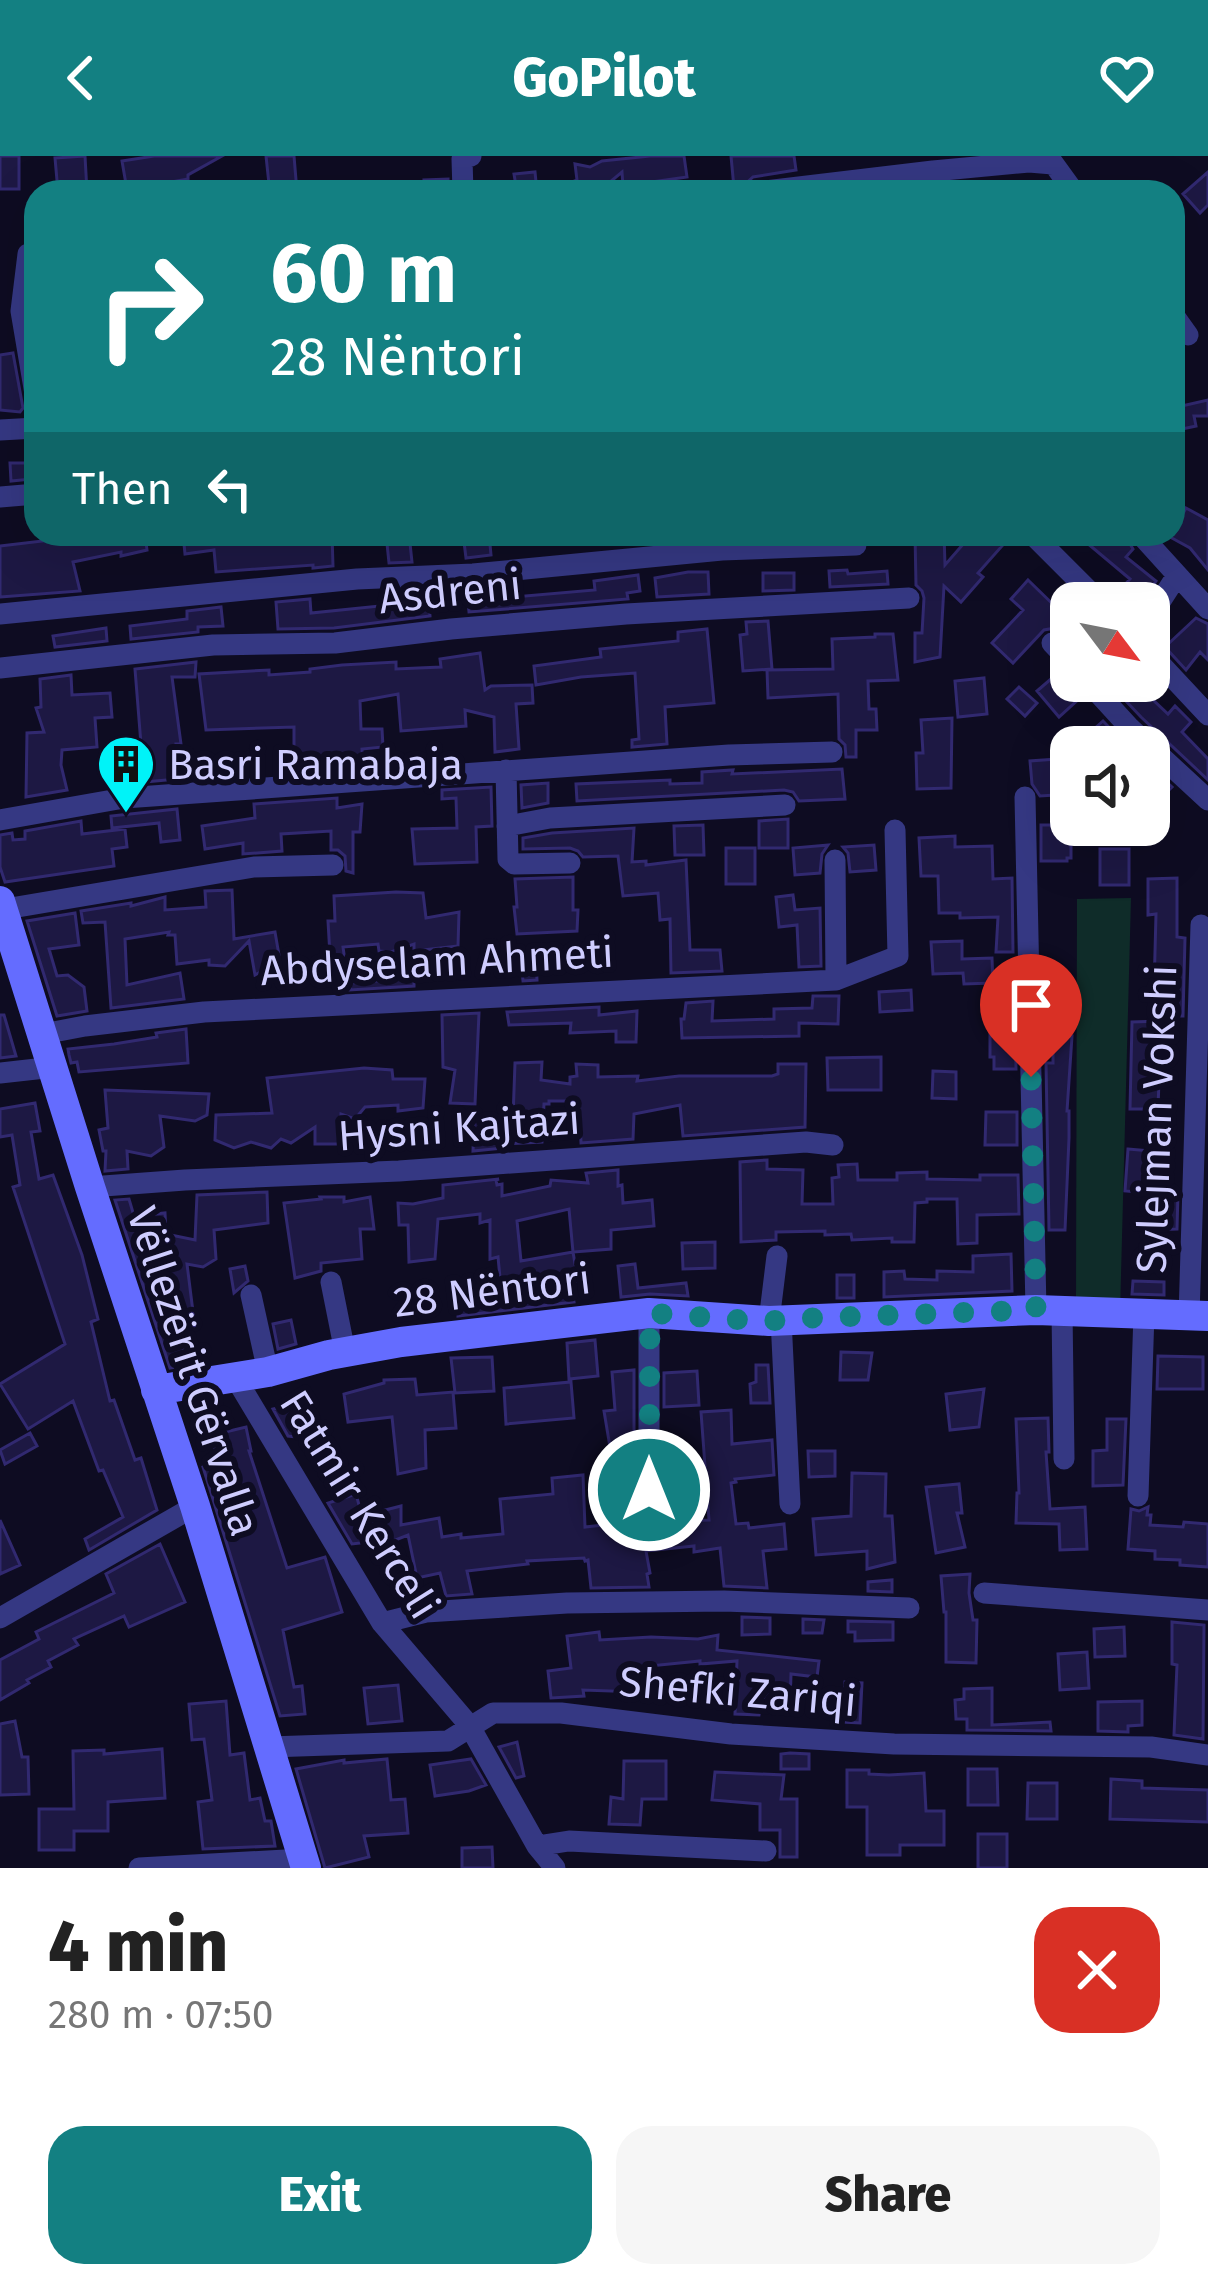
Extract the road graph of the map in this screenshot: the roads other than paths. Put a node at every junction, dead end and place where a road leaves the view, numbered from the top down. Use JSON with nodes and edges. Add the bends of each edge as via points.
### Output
{"nodes":[{"id":1,"x":471,"y":156,"type":"edge"},
{"id":2,"x":1051,"y":160,"type":"edge"},
{"id":3,"x":463,"y":180,"type":"edge"},
{"id":4,"x":868,"y":180,"type":"edge"},
{"id":5,"x":24,"y":268,"type":"edge"},
{"id":6,"x":11,"y":312,"type":"edge"},
{"id":7,"x":1185,"y":331,"type":"edge"},
{"id":8,"x":1188,"y":335,"type":"dead end"},
{"id":9,"x":24,"y":358,"type":"edge"},
{"id":10,"x":830,"y":546,"type":"edge"},
{"id":11,"x":1044,"y":546,"type":"edge"},
{"id":12,"x":1150,"y":546,"type":"edge"},
{"id":13,"x":1176,"y":577,"type":"junction"},
{"id":14,"x":1080,"y":582,"type":"edge"},
{"id":15,"x":1170,"y":586,"type":"edge"},
{"id":16,"x":909,"y":598,"type":"dead end"},
{"id":17,"x":1208,"y":610,"type":"edge"},
{"id":18,"x":0,"y":614,"type":"edge"},
{"id":19,"x":0,"y":668,"type":"edge"},
{"id":20,"x":1170,"y":674,"type":"edge"},
{"id":21,"x":1106,"y":702,"type":"edge"},
{"id":22,"x":1208,"y":715,"type":"edge"},
{"id":23,"x":832,"y":752,"type":"dead end"},
{"id":24,"x":506,"y":770,"type":"junction"},
{"id":25,"x":1025,"y":797,"type":"dead end"},
{"id":26,"x":1208,"y":800,"type":"edge"},
{"id":27,"x":784,"y":805,"type":"dead end"},
{"id":28,"x":0,"y":820,"type":"edge"},
{"id":29,"x":507,"y":826,"type":"junction"},
{"id":30,"x":895,"y":830,"type":"dead end"},
{"id":31,"x":835,"y":860,"type":"dead end"},
{"id":32,"x":570,"y":862,"type":"dead end"},
{"id":33,"x":333,"y":865,"type":"dead end"},
{"id":34,"x":1,"y":906,"type":"edge"},
{"id":35,"x":1201,"y":925,"type":"dead end"},
{"id":36,"x":836,"y":980,"type":"junction"},
{"id":37,"x":43,"y":1034,"type":"junction"},
{"id":38,"x":54,"y":1067,"type":"junction"},
{"id":39,"x":0,"y":1073,"type":"edge"},
{"id":40,"x":833,"y":1145,"type":"dead end"},
{"id":41,"x":89,"y":1187,"type":"junction"},
{"id":42,"x":777,"y":1256,"type":"dead end"},
{"id":43,"x":331,"y":1282,"type":"dead end"},
{"id":44,"x":251,"y":1295,"type":"dead end"},
{"id":45,"x":1049,"y":1311,"type":"junction"},
{"id":46,"x":650,"y":1313,"type":"junction"},
{"id":47,"x":1144,"y":1313,"type":"junction"},
{"id":48,"x":1199,"y":1316,"type":"edge"},
{"id":49,"x":775,"y":1320,"type":"junction"},
{"id":50,"x":345,"y":1352,"type":"junction"},
{"id":51,"x":268,"y":1372,"type":"junction"},
{"id":52,"x":235,"y":1376,"type":"junction"},
{"id":53,"x":156,"y":1390,"type":"junction"},
{"id":54,"x":1064,"y":1459,"type":"dead end"},
{"id":55,"x":649,"y":1490,"type":"dead end"},
{"id":56,"x":1138,"y":1496,"type":"dead end"},
{"id":57,"x":790,"y":1504,"type":"dead end"},
{"id":58,"x":195,"y":1506,"type":"junction"},
{"id":59,"x":984,"y":1593,"type":"dead end"},
{"id":60,"x":909,"y":1607,"type":"dead end"},
{"id":61,"x":1208,"y":1610,"type":"edge"},
{"id":62,"x":0,"y":1618,"type":"edge"},
{"id":63,"x":382,"y":1623,"type":"junction"},
{"id":64,"x":469,"y":1725,"type":"junction"},
{"id":65,"x":269,"y":1747,"type":"junction"},
{"id":66,"x":1208,"y":1755,"type":"edge"},
{"id":67,"x":537,"y":1846,"type":"junction"},
{"id":68,"x":766,"y":1851,"type":"dead end"},
{"id":69,"x":305,"y":1863,"type":"edge"},
{"id":70,"x":139,"y":1868,"type":"edge"},
{"id":71,"x":555,"y":1868,"type":"edge"}],
"edges":[{"from":1,"to":3,"type":"street","via":[[462,159]]},
{"from":2,"to":4,"type":"street"},
{"from":5,"to":6,"type":"street"},
{"from":6,"to":9,"type":"street"},
{"from":7,"to":8,"type":"street"},
{"from":10,"to":18,"type":"street"},
{"from":11,"to":14,"type":"street"},
{"from":12,"to":13,"type":"street"},
{"from":13,"to":15,"type":"street"},
{"from":13,"to":17,"type":"street"},
{"from":16,"to":19,"type":"street","name":"Asdreni","via":[[626,614],[335,643],[213,645]]},
{"from":20,"to":22,"type":"street"},
{"from":21,"to":26,"type":"street"},
{"from":23,"to":24,"type":"street"},
{"from":24,"to":28,"type":"street","via":[[124,798]]},
{"from":24,"to":29,"type":"street"},
{"from":25,"to":45,"type":"street"},
{"from":27,"to":29,"type":"street"},
{"from":29,"to":32,"type":"street","via":[[514,864]]},
{"from":30,"to":36,"type":"street","name":"Abdyselam Ahmeti","via":[[898,956]]},
{"from":31,"to":36,"type":"street"},
{"from":33,"to":34,"type":"street","via":[[254,867]]},
{"from":34,"to":37,"type":"street","name":"Vëllezërit Gërvalla"},
{"from":35,"to":48,"type":"street","name":"Sylejman Vokshi"},
{"from":36,"to":37,"type":"street","name":"Abdyselam Ahmeti","via":[[204,1012]]},
{"from":37,"to":38,"type":"street","name":"Vëllezërit Gërvalla"},
{"from":38,"to":39,"type":"street"},
{"from":38,"to":41,"type":"street","name":"Vëllezërit Gërvalla"},
{"from":40,"to":41,"type":"street","name":"Hysni Kajtazi"},
{"from":41,"to":53,"type":"street","name":"Vëllezërit Gërvalla"},
{"from":42,"to":49,"type":"street"},
{"from":43,"to":50,"type":"street","name":"28 Nëntori"},
{"from":44,"to":51,"type":"street"},
{"from":45,"to":47,"type":"street","name":"28 Nëntori"},
{"from":45,"to":49,"type":"street","name":"28 Nëntori"},
{"from":45,"to":54,"type":"street"},
{"from":46,"to":49,"type":"street","name":"28 Nëntori"},
{"from":46,"to":50,"type":"street","name":"28 Nëntori"},
{"from":46,"to":55,"type":"street","name":"28 Nëntori"},
{"from":47,"to":48,"type":"street","name":"28 Nëntori"},
{"from":47,"to":56,"type":"street"},
{"from":49,"to":57,"type":"street"},
{"from":50,"to":51,"type":"street","name":"28 Nëntori"},
{"from":51,"to":52,"type":"street","name":"28 Nëntori"},
{"from":52,"to":53,"type":"street","name":"28 Nëntori"},
{"from":52,"to":63,"type":"street","name":"Fatmir Kerceli"},
{"from":53,"to":58,"type":"street","name":"Vëllezërit Gërvalla"},
{"from":58,"to":62,"type":"street"},
{"from":58,"to":65,"type":"street","name":"Vëllezërit Gërvalla"},
{"from":59,"to":61,"type":"street"},
{"from":60,"to":63,"type":"street","via":[[567,1603],[426,1612]]},
{"from":63,"to":64,"type":"street","name":"Fatmir Kerceli"},
{"from":64,"to":65,"type":"street","name":"Shefki Zariqi","via":[[448,1741]]},
{"from":64,"to":66,"type":"street","name":"Shefki Zariqi","via":[[493,1713],[561,1713],[754,1736]]},
{"from":64,"to":67,"type":"street","name":"Fatmir Kerceli"},
{"from":65,"to":69,"type":"street","name":"Vëllezërit Gërvalla"},
{"from":67,"to":68,"type":"street"},
{"from":67,"to":71,"type":"street","name":"Fatmir Kerceli"},
{"from":69,"to":70,"type":"street"}]}
